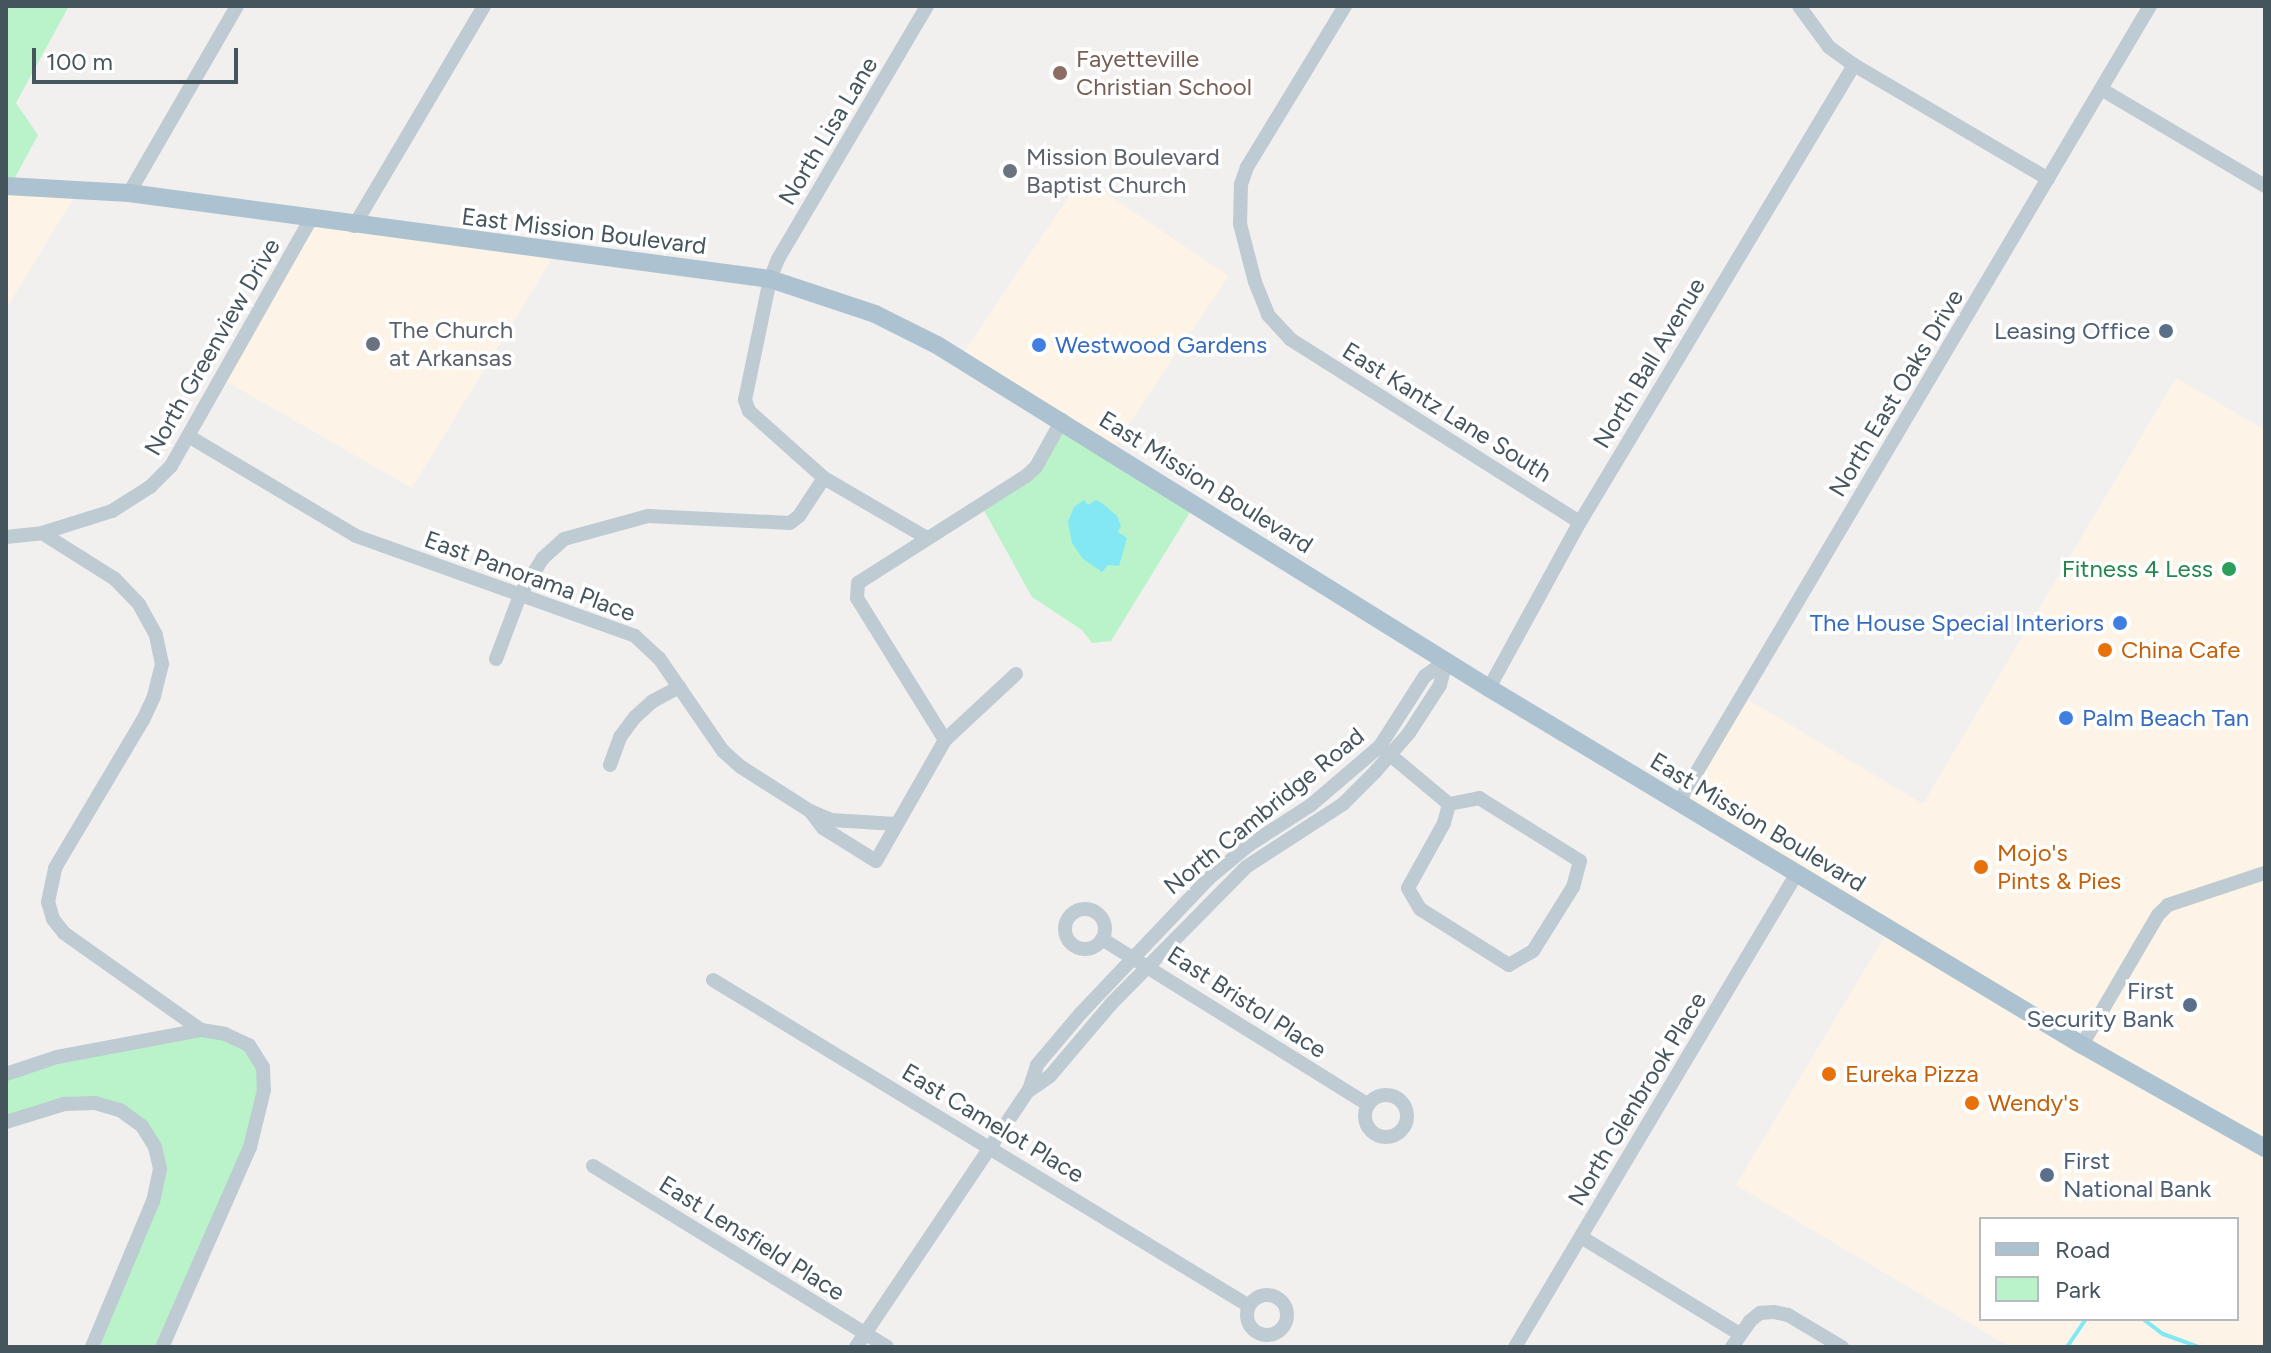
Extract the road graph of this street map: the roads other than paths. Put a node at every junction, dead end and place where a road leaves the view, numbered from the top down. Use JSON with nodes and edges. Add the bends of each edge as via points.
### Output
{"nodes":[{"id":1,"x":237,"y":6,"type":"edge"},
{"id":2,"x":484,"y":6,"type":"edge"},
{"id":3,"x":927,"y":6,"type":"edge"},
{"id":4,"x":1345,"y":6,"type":"edge"},
{"id":5,"x":1799,"y":6,"type":"edge"},
{"id":6,"x":2150,"y":6,"type":"edge"},
{"id":7,"x":1854,"y":65,"type":"junction"},
{"id":8,"x":2101,"y":89,"type":"junction"},
{"id":9,"x":2048,"y":179,"type":"junction"},
{"id":10,"x":6,"y":186,"type":"edge"},
{"id":11,"x":2265,"y":186,"type":"edge"},
{"id":12,"x":129,"y":193,"type":"junction"},
{"id":13,"x":310,"y":220,"type":"junction"},
{"id":14,"x":354,"y":226,"type":"junction"},
{"id":15,"x":770,"y":279,"type":"junction"},
{"id":16,"x":1062,"y":420,"type":"junction"},
{"id":17,"x":190,"y":437,"type":"junction"},
{"id":18,"x":824,"y":478,"type":"junction"},
{"id":19,"x":1580,"y":522,"type":"junction"},
{"id":20,"x":42,"y":533,"type":"junction"},
{"id":21,"x":6,"y":537,"type":"edge"},
{"id":22,"x":927,"y":538,"type":"junction"},
{"id":23,"x":521,"y":593,"type":"junction"},
{"id":24,"x":496,"y":659,"type":"dead end"},
{"id":25,"x":1446,"y":661,"type":"junction"},
{"id":26,"x":1016,"y":674,"type":"dead end"},
{"id":27,"x":679,"y":687,"type":"junction"},
{"id":28,"x":1489,"y":688,"type":"junction"},
{"id":29,"x":945,"y":740,"type":"junction"},
{"id":30,"x":1385,"y":751,"type":"junction"},
{"id":31,"x":610,"y":765,"type":"dead end"},
{"id":32,"x":1679,"y":802,"type":"junction"},
{"id":33,"x":1449,"y":804,"type":"junction"},
{"id":34,"x":810,"y":811,"type":"junction"},
{"id":35,"x":896,"y":824,"type":"junction"},
{"id":36,"x":1797,"y":873,"type":"junction"},
{"id":37,"x":2265,"y":873,"type":"edge"},
{"id":38,"x":1102,"y":939,"type":"dead end"},
{"id":39,"x":1135,"y":956,"type":"junction"},
{"id":40,"x":1149,"y":965,"type":"junction"},
{"id":41,"x":713,"y":980,"type":"dead end"},
{"id":42,"x":201,"y":1030,"type":"junction"},
{"id":43,"x":2082,"y":1045,"type":"junction"},
{"id":44,"x":6,"y":1074,"type":"edge"},
{"id":45,"x":1029,"y":1090,"type":"junction"},
{"id":46,"x":1367,"y":1104,"type":"dead end"},
{"id":47,"x":6,"y":1122,"type":"edge"},
{"id":48,"x":990,"y":1146,"type":"junction"},
{"id":49,"x":2265,"y":1148,"type":"edge"},
{"id":50,"x":593,"y":1166,"type":"dead end"},
{"id":51,"x":1581,"y":1237,"type":"junction"},
{"id":52,"x":1249,"y":1306,"type":"dead end"},
{"id":53,"x":860,"y":1340,"type":"edge"},
{"id":54,"x":1736,"y":1340,"type":"edge"},
{"id":55,"x":92,"y":1347,"type":"edge"},
{"id":56,"x":162,"y":1347,"type":"edge"},
{"id":57,"x":887,"y":1347,"type":"edge"},
{"id":58,"x":1515,"y":1347,"type":"edge"},
{"id":59,"x":1842,"y":1347,"type":"edge"}],
"edges":[{"from":1,"to":12,"type":"street"},
{"from":2,"to":14,"type":"street"},
{"from":3,"to":15,"type":"street","name":"North Lisa Lane"},
{"from":4,"to":19,"type":"street","name":"East Kantz Lane South","via":[[1241,184],[1240,224],[1268,315],[1290,339]]},
{"from":5,"to":7,"type":"street","via":[[1829,47]]},
{"from":6,"to":8,"type":"street","name":"North East Oaks Drive"},
{"from":7,"to":9,"type":"street"},
{"from":7,"to":19,"type":"street","name":"North Ball Avenue"},
{"from":8,"to":9,"type":"street","name":"North East Oaks Drive"},
{"from":8,"to":11,"type":"street"},
{"from":9,"to":32,"type":"street","name":"North East Oaks Drive"},
{"from":10,"to":12,"type":"main road","name":"East Mission Boulevard"},
{"from":12,"to":13,"type":"main road","name":"East Mission Boulevard"},
{"from":13,"to":14,"type":"main road","name":"East Mission Boulevard"},
{"from":13,"to":17,"type":"street","name":"North Greenview Drive"},
{"from":14,"to":15,"type":"main road","name":"East Mission Boulevard"},
{"from":15,"to":16,"type":"main road","name":"East Mission Boulevard","via":[[905,328]]},
{"from":15,"to":18,"type":"street","name":"North Lisa Lane","via":[[745,400],[749,411]]},
{"from":16,"to":22,"type":"street","via":[[1026,476]]},
{"from":16,"to":25,"type":"main road","name":"East Mission Boulevard"},
{"from":17,"to":20,"type":"street","name":"North Greenview Drive","via":[[171,466],[131,501]]},
{"from":17,"to":23,"type":"street","name":"East Panorama Place","via":[[356,536]]},
{"from":18,"to":22,"type":"street"},
{"from":18,"to":23,"type":"street","via":[[790,523],[648,516],[564,539],[543,558]]},
{"from":19,"to":28,"type":"street","name":"North Ball Avenue"},
{"from":20,"to":21,"type":"street","name":"North Greenview Drive"},
{"from":20,"to":42,"type":"street","via":[[115,579],[139,604],[156,635],[162,664],[143,720],[55,868],[48,902],[53,919],[64,933]]},
{"from":22,"to":29,"type":"street","via":[[864,576],[856,591]]},
{"from":23,"to":24,"type":"street"},
{"from":23,"to":27,"type":"street","name":"East Panorama Place","via":[[635,636]]},
{"from":25,"to":28,"type":"main road","name":"East Mission Boulevard"},
{"from":25,"to":30,"type":"street","name":"North Cambridge Road","via":[[1425,676]]},
{"from":26,"to":29,"type":"street"},
{"from":27,"to":31,"type":"street","via":[[635,717],[620,737]]},
{"from":27,"to":34,"type":"street","name":"East Panorama Place","via":[[723,751]]},
{"from":28,"to":32,"type":"main road","name":"East Mission Boulevard"},
{"from":29,"to":35,"type":"street"},
{"from":30,"to":33,"type":"street"},
{"from":30,"to":39,"type":"street","name":"North Cambridge Road","via":[[1249,845],[1209,878]]},
{"from":30,"to":40,"type":"street","name":"North Cambridge Road","via":[[1343,804],[1246,867]]},
{"from":32,"to":36,"type":"main road","name":"East Mission Boulevard"},
{"from":33,"to":33,"type":"street","via":[[1479,798],[1580,861],[1573,887],[1533,951],[1509,965],[1420,909],[1408,888]]},
{"from":34,"to":35,"type":"street","name":"East Panorama Place","via":[[831,820]]},
{"from":34,"to":35,"type":"street","name":"East Panorama Place","via":[[823,828],[876,861]]},
{"from":36,"to":43,"type":"main road","name":"East Mission Boulevard"},
{"from":36,"to":51,"type":"street","name":"North Glenbrook Place"},
{"from":37,"to":43,"type":"street","via":[[2168,905]]},
{"from":38,"to":39,"type":"street","name":"East Bristol Place"},
{"from":39,"to":40,"type":"street","name":"East Bristol Place"},
{"from":39,"to":45,"type":"street","name":"North Cambridge Road","via":[[1037,1065]]},
{"from":40,"to":45,"type":"street","name":"North Cambridge Road","via":[[1050,1076]]},
{"from":40,"to":46,"type":"street","name":"East Bristol Place"},
{"from":41,"to":48,"type":"street","name":"East Camelot Place"},
{"from":42,"to":44,"type":"street","via":[[57,1057]]},
{"from":42,"to":56,"type":"street","via":[[249,1045],[263,1067],[264,1090],[250,1147]]},
{"from":43,"to":49,"type":"main road","name":"East Mission Boulevard"},
{"from":45,"to":48,"type":"street","name":"North Cambridge Road"},
{"from":47,"to":55,"type":"street","via":[[64,1104],[95,1103],[120,1110],[142,1126],[155,1147],[158,1187]]},
{"from":48,"to":52,"type":"street","name":"East Camelot Place"},
{"from":48,"to":53,"type":"street","name":"North Cambridge Road"},
{"from":50,"to":53,"type":"street","name":"East Lensfield Place"},
{"from":51,"to":54,"type":"street"},
{"from":51,"to":58,"type":"street","name":"North Glenbrook Place"},
{"from":53,"to":57,"type":"street","name":"East Lensfield Place"},
{"from":54,"to":59,"type":"street","via":[[1760,1313],[1774,1312]]}]}
